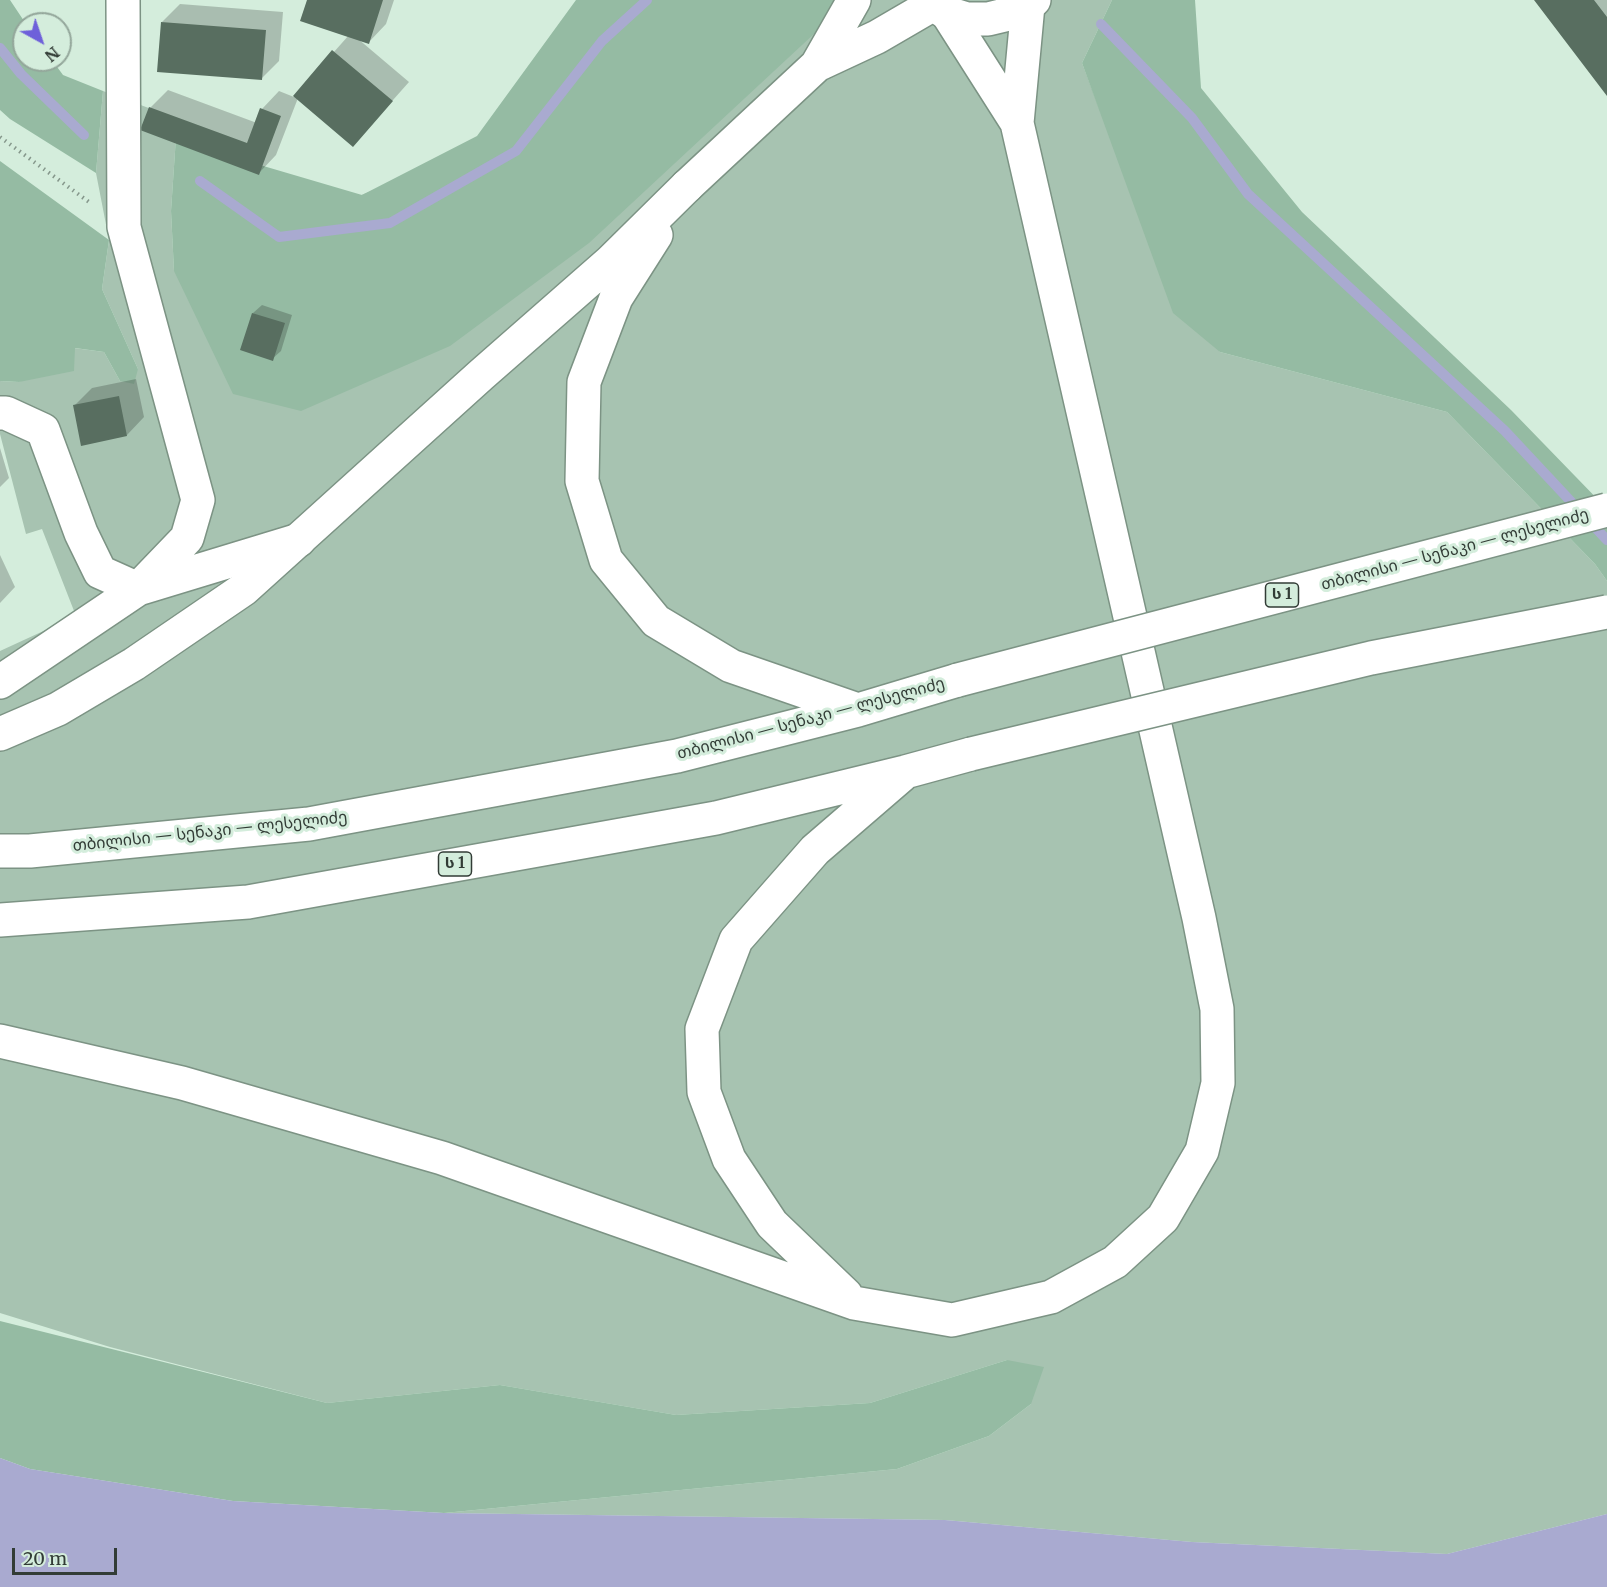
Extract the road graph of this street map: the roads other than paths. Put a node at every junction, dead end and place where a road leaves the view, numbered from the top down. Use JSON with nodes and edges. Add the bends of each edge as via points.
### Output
{"nodes":[{"id":1,"x":123,"y":0,"type":"edge"},
{"id":2,"x":854,"y":0,"type":"edge"},
{"id":3,"x":1031,"y":2,"type":"edge"},
{"id":4,"x":935,"y":6,"type":"edge"},
{"id":5,"x":817,"y":65,"type":"junction"},
{"id":6,"x":1017,"y":123,"type":"junction"},
{"id":7,"x":687,"y":186,"type":"junction"},
{"id":8,"x":0,"y":413,"type":"edge"},
{"id":9,"x":1607,"y":510,"type":"edge"},
{"id":10,"x":299,"y":540,"type":"junction"},
{"id":11,"x":138,"y":589,"type":"junction"},
{"id":12,"x":1607,"y":612,"type":"edge"},
{"id":13,"x":0,"y":682,"type":"edge"},
{"id":14,"x":858,"y":710,"type":"junction"},
{"id":15,"x":0,"y":734,"type":"edge"},
{"id":16,"x":905,"y":772,"type":"junction"},
{"id":17,"x":0,"y":851,"type":"edge"},
{"id":18,"x":0,"y":920,"type":"edge"},
{"id":19,"x":0,"y":1041,"type":"edge"},
{"id":20,"x":854,"y":1303,"type":"junction"}],
"edges":[{"from":1,"to":11,"type":"main road","via":[[124,227],[198,500],[187,538]]},
{"from":2,"to":5,"type":"main road"},
{"from":3,"to":4,"type":"main road","via":[[1009,14],[988,19],[967,19]]},
{"from":3,"to":6,"type":"main road"},
{"from":4,"to":5,"type":"main road"},
{"from":4,"to":6,"type":"main road"},
{"from":5,"to":7,"type":"main road"},
{"from":6,"to":20,"type":"main road","via":[[1199,918],[1217,1009],[1218,1083],[1202,1151],[1162,1218],[1115,1262],[1051,1297],[952,1320]]},
{"from":7,"to":10,"type":"main road","via":[[610,262]]},
{"from":7,"to":14,"type":"main road","via":[[616,298],[584,382],[582,481],[606,560],[656,621],[731,666]]},
{"from":8,"to":11,"type":"main road","via":[[43,430],[81,533],[100,572]]},
{"from":9,"to":14,"type":"main road","name":"თბილისი — სენაკი — ლესელიძე","number":"ს 1","bridge":true,"via":[[958,680]]},
{"from":10,"to":11,"type":"main road"},
{"from":10,"to":15,"type":"main road","via":[[244,589],[134,664],[58,709]]},
{"from":11,"to":13,"type":"main road"},
{"from":12,"to":16,"type":"main road","number":"ს 1","bridge":true,"via":[[1371,658]]},
{"from":14,"to":17,"type":"main road","name":"თბილისი — სენაკი — ლესელიძე","number":"ს 1","via":[[677,756],[309,824]]},
{"from":16,"to":18,"type":"main road","number":"ს 1","via":[[716,818],[248,902]]},
{"from":16,"to":20,"type":"main road","via":[[815,850],[736,940],[702,1029],[704,1092],[729,1159],[772,1224]]},
{"from":19,"to":20,"type":"main road","via":[[182,1083],[442,1158]]}]}
